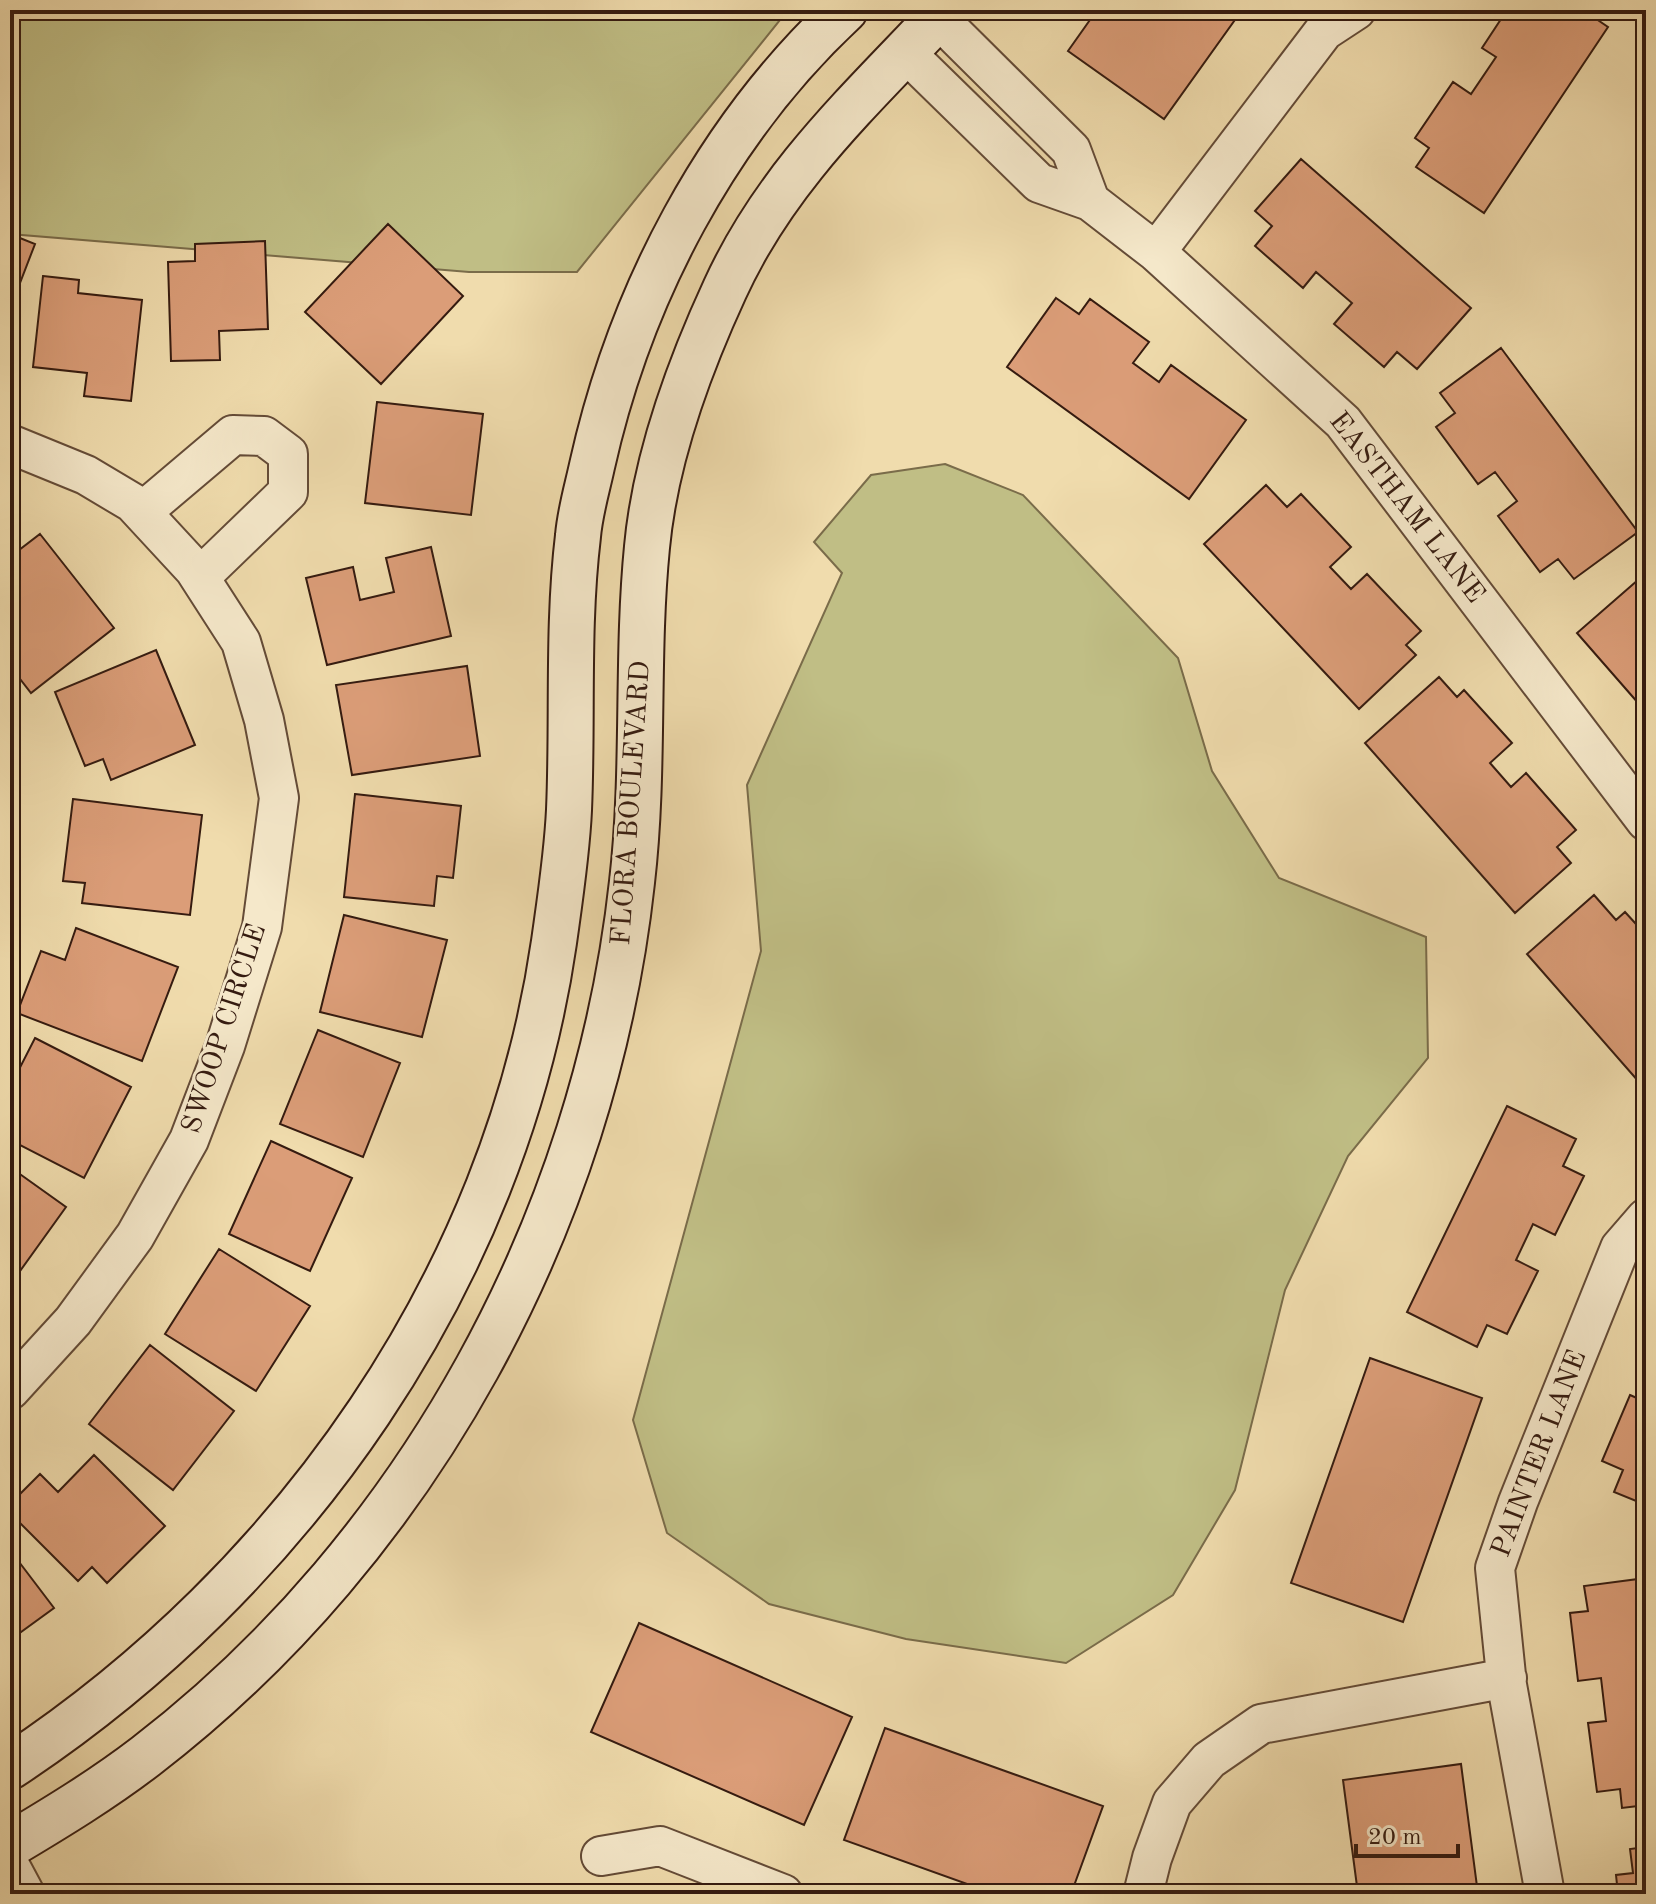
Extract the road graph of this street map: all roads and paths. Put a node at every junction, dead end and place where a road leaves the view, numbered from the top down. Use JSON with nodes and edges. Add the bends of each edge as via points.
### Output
{"nodes":[{"id":1,"x":845,"y":10,"type":"edge"},
{"id":2,"x":1356,"y":10,"type":"edge"},
{"id":3,"x":941,"y":14,"type":"edge"},
{"id":4,"x":905,"y":52,"type":"junction"},
{"id":5,"x":1090,"y":201,"type":"junction"},
{"id":6,"x":1156,"y":252,"type":"junction"},
{"id":7,"x":10,"y":444,"type":"edge"},
{"id":8,"x":142,"y":512,"type":"junction"},
{"id":9,"x":200,"y":577,"type":"junction"},
{"id":10,"x":1646,"y":821,"type":"edge"},
{"id":11,"x":1646,"y":1218,"type":"edge"},
{"id":12,"x":10,"y":1390,"type":"edge"},
{"id":13,"x":1507,"y":1678,"type":"junction"},
{"id":14,"x":10,"y":1767,"type":"edge"},
{"id":15,"x":10,"y":1845,"type":"edge"},
{"id":16,"x":601,"y":1856,"type":"dead end"},
{"id":17,"x":10,"y":1866,"type":"edge"},
{"id":18,"x":25,"y":1894,"type":"edge"},
{"id":19,"x":783,"y":1894,"type":"edge"},
{"id":20,"x":1143,"y":1894,"type":"edge"},
{"id":21,"x":1545,"y":1894,"type":"edge"}],
"edges":[{"from":1,"to":14,"type":"street","via":[[787,72],[711,171],[631,330],[604,414],[578,531],[569,815],[553,944],[516,1105],[478,1212],[416,1336],[372,1409],[271,1543],[211,1607],[125,1682]]},
{"from":2,"to":6,"type":"street","via":[[1324,31]]},
{"from":3,"to":4,"type":"street","name":"FLORA BOULEVARD"},
{"from":3,"to":5,"type":"street","via":[[1071,150]]},
{"from":4,"to":5,"type":"street","name":"EASTHAM LANE","via":[[1039,183]]},
{"from":4,"to":15,"type":"street","name":"FLORA BOULEVARD","via":[[830,128],[771,207],[727,284],[671,430],[647,543],[633,878],[616,1002],[576,1143],[520,1285],[474,1376],[424,1455],[364,1540],[268,1647],[147,1756]]},
{"from":5,"to":6,"type":"street","name":"EASTHAM LANE"},
{"from":6,"to":10,"type":"street","name":"EASTHAM LANE","via":[[1343,422]]},
{"from":7,"to":8,"type":"street","name":"SWOOP CIRCLE","via":[[86,475]]},
{"from":8,"to":9,"type":"street","name":"SWOOP CIRCLE"},
{"from":8,"to":9,"type":"street","via":[[233,435],[264,436],[288,454],[288,492]]},
{"from":9,"to":12,"type":"street","name":"SWOOP CIRCLE","via":[[241,642],[279,798],[262,927],[189,1140],[135,1236],[73,1321]]},
{"from":11,"to":13,"type":"street","name":"PAINTER LANE","via":[[1620,1248],[1495,1568]]},
{"from":13,"to":20,"type":"street","via":[[1261,1724],[1209,1760],[1172,1803]]},
{"from":13,"to":21,"type":"street","name":"PAINTER LANE"},
{"from":16,"to":19,"type":"street","via":[[660,1846]]},
{"from":17,"to":18,"type":"street"}]}
